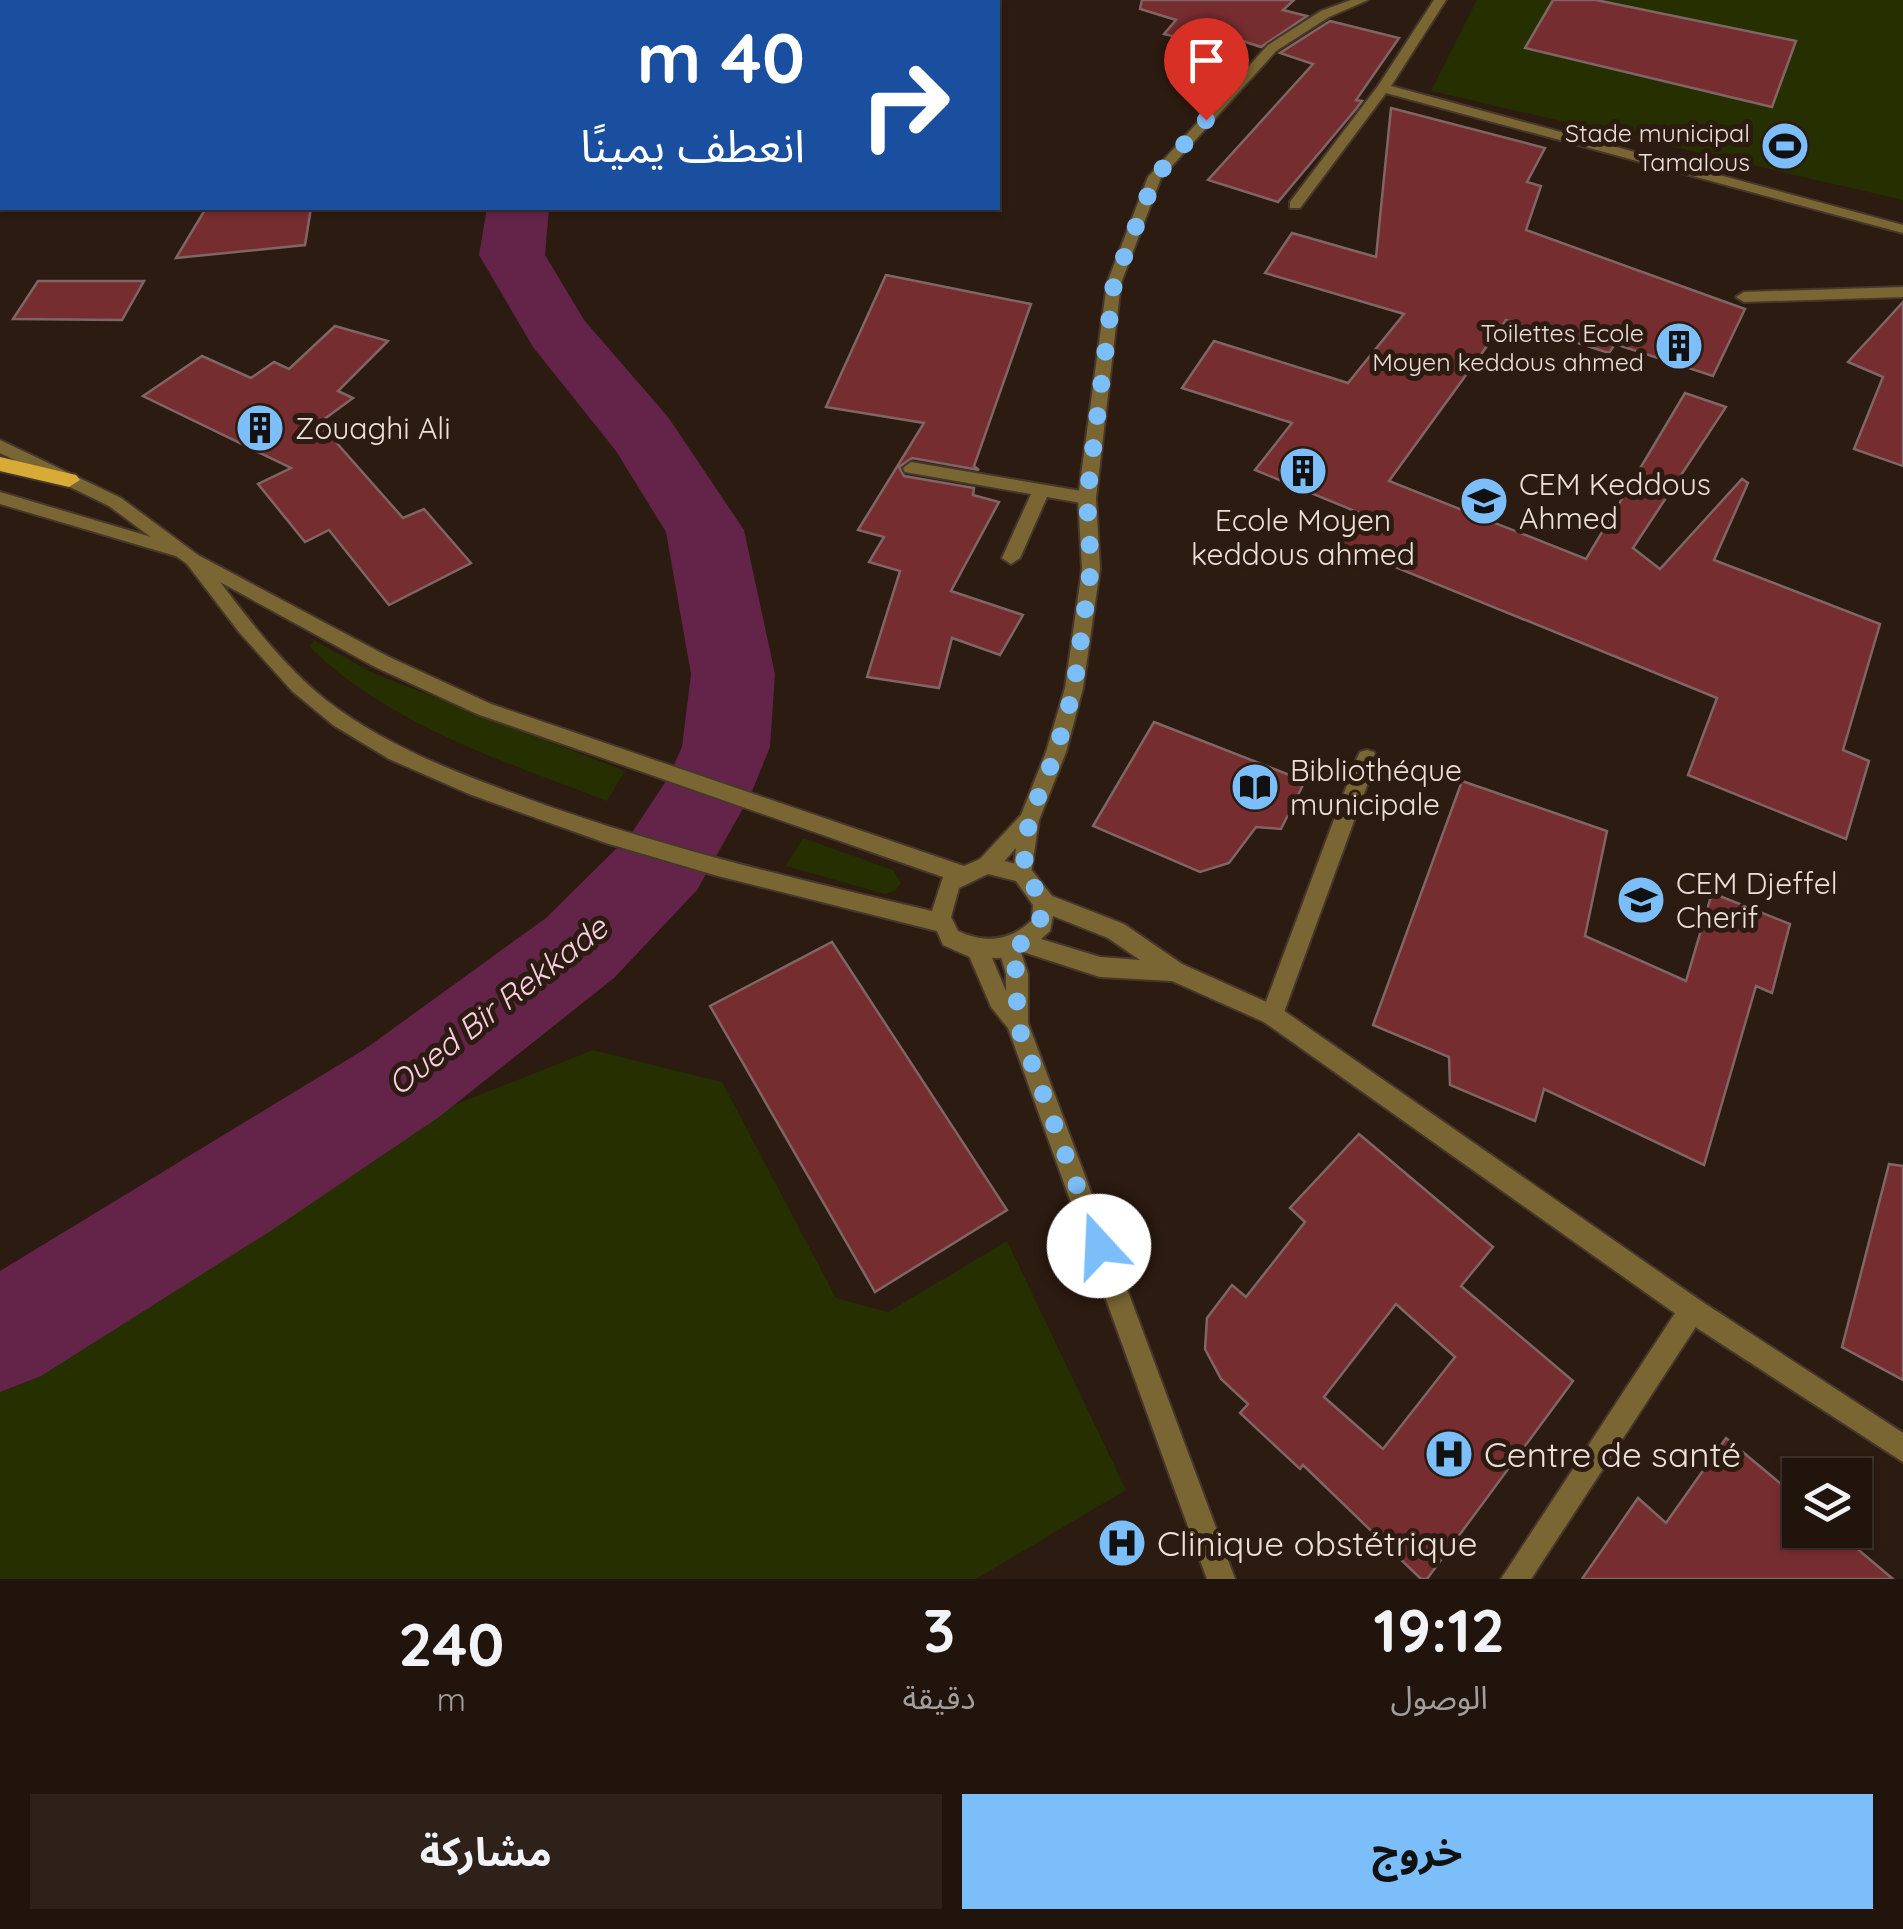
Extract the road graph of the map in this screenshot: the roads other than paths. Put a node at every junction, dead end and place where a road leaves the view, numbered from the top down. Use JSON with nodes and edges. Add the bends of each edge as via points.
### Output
{"nodes":[{"id":1,"x":1362,"y":0,"type":"edge"},
{"id":2,"x":1440,"y":0,"type":"edge"},
{"id":3,"x":1383,"y":88,"type":"junction"},
{"id":4,"x":1294,"y":205,"type":"dead end"},
{"id":5,"x":1903,"y":229,"type":"edge"},
{"id":6,"x":1903,"y":292,"type":"edge"},
{"id":7,"x":1744,"y":297,"type":"dead end"},
{"id":8,"x":0,"y":446,"type":"edge"},
{"id":9,"x":0,"y":464,"type":"edge"},
{"id":10,"x":910,"y":468,"type":"dead end"},
{"id":11,"x":69,"y":480,"type":"junction"},
{"id":12,"x":1041,"y":490,"type":"junction"},
{"id":13,"x":0,"y":498,"type":"edge"},
{"id":14,"x":1087,"y":498,"type":"junction"},
{"id":15,"x":185,"y":555,"type":"junction"},
{"id":16,"x":1011,"y":558,"type":"dead end"},
{"id":17,"x":1367,"y":758,"type":"dead end"},
{"id":18,"x":1029,"y":820,"type":"junction"},
{"id":19,"x":987,"y":865,"type":"junction"},
{"id":20,"x":961,"y":874,"type":"junction"},
{"id":21,"x":1023,"y":874,"type":"junction"},
{"id":22,"x":1042,"y":902,"type":"junction"},
{"id":23,"x":944,"y":923,"type":"junction"},
{"id":24,"x":1017,"y":947,"type":"junction"},
{"id":25,"x":978,"y":951,"type":"junction"},
{"id":26,"x":1174,"y":971,"type":"junction"},
{"id":27,"x":1272,"y":1016,"type":"junction"},
{"id":28,"x":1017,"y":1023,"type":"junction"},
{"id":29,"x":1692,"y":1310,"type":"junction"},
{"id":30,"x":1903,"y":1449,"type":"edge"},
{"id":31,"x":1221,"y":1579,"type":"edge"},
{"id":32,"x":1515,"y":1579,"type":"edge"}],
"edges":[{"from":1,"to":14,"type":"street","via":[[1325,14],[1272,48],[1155,177],[1114,283]]},
{"from":2,"to":3,"type":"street"},
{"from":3,"to":4,"type":"street"},
{"from":3,"to":5,"type":"street"},
{"from":6,"to":7,"type":"street"},
{"from":8,"to":11,"type":"street"},
{"from":9,"to":11,"type":"main road"},
{"from":10,"to":12,"type":"street"},
{"from":11,"to":15,"type":"street","via":[[116,502]]},
{"from":12,"to":14,"type":"street"},
{"from":12,"to":16,"type":"street"},
{"from":13,"to":15,"type":"street"},
{"from":14,"to":18,"type":"street","via":[[1091,568],[1074,688]]},
{"from":15,"to":20,"type":"street","via":[[380,661],[484,708]]},
{"from":15,"to":23,"type":"street","via":[[275,666],[336,718],[406,761],[557,820],[748,877]]},
{"from":17,"to":27,"type":"street"},
{"from":18,"to":19,"type":"street"},
{"from":18,"to":21,"type":"street"},
{"from":19,"to":20,"type":"street"},
{"from":19,"to":21,"type":"street"},
{"from":20,"to":23,"type":"street","via":[[943,896]]},
{"from":21,"to":22,"type":"street"},
{"from":22,"to":24,"type":"street","via":[[1040,925]]},
{"from":22,"to":26,"type":"street","via":[[1116,932]]},
{"from":23,"to":25,"type":"street"},
{"from":24,"to":25,"type":"street"},
{"from":24,"to":26,"type":"street","via":[[1100,967]]},
{"from":24,"to":28,"type":"street"},
{"from":25,"to":28,"type":"street"},
{"from":26,"to":27,"type":"street"},
{"from":27,"to":29,"type":"street"},
{"from":28,"to":31,"type":"street"},
{"from":29,"to":30,"type":"street"},
{"from":29,"to":32,"type":"street"}]}
